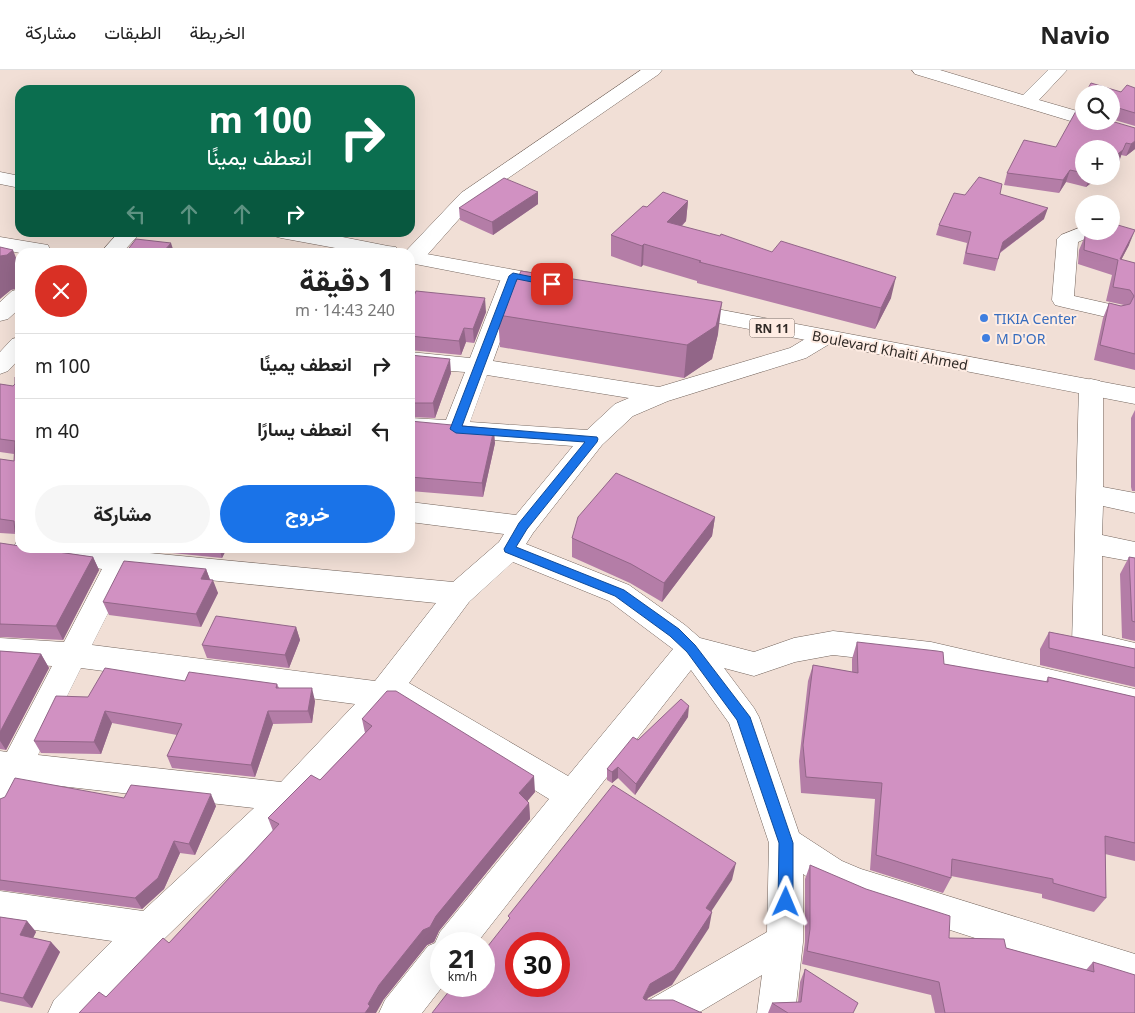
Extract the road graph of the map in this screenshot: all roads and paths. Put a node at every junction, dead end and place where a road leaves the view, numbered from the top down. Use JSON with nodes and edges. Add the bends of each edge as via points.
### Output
{"nodes":[{"id":1,"x":653,"y":70,"type":"edge"},
{"id":2,"x":921,"y":70,"type":"edge"},
{"id":3,"x":1058,"y":70,"type":"edge"},
{"id":4,"x":1026,"y":102,"type":"junction"},
{"id":5,"x":1075,"y":116,"type":"edge"},
{"id":6,"x":0,"y":178,"type":"edge"},
{"id":7,"x":15,"y":181,"type":"edge"},
{"id":8,"x":1075,"y":236,"type":"edge"},
{"id":9,"x":126,"y":237,"type":"edge"},
{"id":10,"x":308,"y":237,"type":"edge"},
{"id":11,"x":0,"y":243,"type":"edge"},
{"id":12,"x":29,"y":248,"type":"edge"},
{"id":13,"x":114,"y":248,"type":"edge"},
{"id":14,"x":367,"y":248,"type":"edge"},
{"id":15,"x":415,"y":253,"type":"edge"},
{"id":16,"x":415,"y":258,"type":"edge"},
{"id":17,"x":513,"y":276,"type":"junction"},
{"id":18,"x":572,"y":288,"type":"edge"},
{"id":19,"x":15,"y":300,"type":"edge"},
{"id":20,"x":668,"y":307,"type":"edge"},
{"id":21,"x":1115,"y":312,"type":"edge"},
{"id":22,"x":0,"y":314,"type":"edge"},
{"id":23,"x":823,"y":338,"type":"junction"},
{"id":24,"x":15,"y":350,"type":"edge"},
{"id":25,"x":415,"y":360,"type":"edge"},
{"id":26,"x":0,"y":366,"type":"edge"},
{"id":27,"x":479,"y":366,"type":"junction"},
{"id":28,"x":1091,"y":387,"type":"junction"},
{"id":29,"x":659,"y":395,"type":"junction"},
{"id":30,"x":1135,"y":396,"type":"edge"},
{"id":31,"x":415,"y":426,"type":"edge"},
{"id":32,"x":456,"y":429,"type":"junction"},
{"id":33,"x":593,"y":439,"type":"junction"},
{"id":34,"x":1090,"y":494,"type":"junction"},
{"id":35,"x":1135,"y":503,"type":"edge"},
{"id":36,"x":415,"y":513,"type":"edge"},
{"id":37,"x":516,"y":538,"type":"junction"},
{"id":38,"x":1089,"y":543,"type":"junction"},
{"id":39,"x":0,"y":544,"type":"edge"},
{"id":40,"x":15,"y":546,"type":"edge"},
{"id":41,"x":1135,"y":552,"type":"edge"},
{"id":42,"x":107,"y":553,"type":"edge"},
{"id":43,"x":123,"y":554,"type":"edge"},
{"id":44,"x":459,"y":594,"type":"junction"},
{"id":45,"x":691,"y":648,"type":"junction"},
{"id":46,"x":0,"y":650,"type":"edge"},
{"id":47,"x":72,"y":655,"type":"junction"},
{"id":48,"x":1135,"y":655,"type":"edge"},
{"id":49,"x":382,"y":695,"type":"junction"},
{"id":50,"x":1135,"y":702,"type":"edge"},
{"id":51,"x":8,"y":766,"type":"edge"},
{"id":52,"x":572,"y":796,"type":"junction"},
{"id":53,"x":288,"y":797,"type":"junction"},
{"id":54,"x":0,"y":798,"type":"edge"},
{"id":55,"x":786,"y":843,"type":"junction"},
{"id":56,"x":0,"y":908,"type":"edge"},
{"id":57,"x":149,"y":929,"type":"junction"},
{"id":58,"x":464,"y":932,"type":"edge"},
{"id":59,"x":785,"y":942,"type":"junction"},
{"id":60,"x":1135,"y":972,"type":"edge"},
{"id":61,"x":430,"y":973,"type":"edge"},
{"id":62,"x":67,"y":1013,"type":"edge"},
{"id":63,"x":398,"y":1013,"type":"edge"},
{"id":64,"x":662,"y":1013,"type":"edge"},
{"id":65,"x":776,"y":1013,"type":"edge"}],
"edges":[{"from":1,"to":15,"type":"main road","via":[[468,197]]},
{"from":2,"to":4,"type":"main road"},
{"from":3,"to":4,"type":"main road"},
{"from":4,"to":5,"type":"main road"},
{"from":6,"to":7,"type":"main road"},
{"from":8,"to":21,"type":"main road","via":[[1068,239],[1063,300]]},
{"from":9,"to":13,"type":"main road"},
{"from":10,"to":14,"type":"main road"},
{"from":11,"to":12,"type":"main road"},
{"from":16,"to":17,"type":"main road"},
{"from":17,"to":18,"type":"main road"},
{"from":17,"to":27,"type":"main road"},
{"from":19,"to":22,"type":"main road"},
{"from":20,"to":23,"type":"main road","name":"Boulevard Khaiti Ahmed","number":"RN 11"},
{"from":23,"to":28,"type":"main road","name":"Boulevard Khaiti Ahmed","number":"RN 11"},
{"from":23,"to":29,"type":"main road","via":[[798,353]]},
{"from":24,"to":26,"type":"main road"},
{"from":25,"to":27,"type":"main road"},
{"from":27,"to":29,"type":"main road"},
{"from":27,"to":32,"type":"main road"},
{"from":28,"to":30,"type":"main road","name":"Boulevard Khaiti Ahmed","number":"RN 11"},
{"from":28,"to":34,"type":"main road"},
{"from":29,"to":33,"type":"main road","via":[[624,410]]},
{"from":31,"to":32,"type":"main road"},
{"from":32,"to":33,"type":"main road"},
{"from":33,"to":37,"type":"main road"},
{"from":34,"to":35,"type":"main road"},
{"from":34,"to":38,"type":"main road"},
{"from":36,"to":37,"type":"main road"},
{"from":37,"to":44,"type":"main road"},
{"from":37,"to":45,"type":"main road","via":[[619,593]]},
{"from":38,"to":41,"type":"main road"},
{"from":38,"to":48,"type":"main road","via":[[1087,644]]},
{"from":39,"to":40,"type":"main road"},
{"from":42,"to":43,"type":"main road"},
{"from":43,"to":44,"type":"main road"},
{"from":43,"to":47,"type":"main road"},
{"from":44,"to":49,"type":"main road"},
{"from":45,"to":50,"type":"main road","via":[[754,664],[794,650],[833,643],[931,654]]},
{"from":45,"to":52,"type":"main road"},
{"from":45,"to":55,"type":"main road","via":[[743,717]]},
{"from":46,"to":47,"type":"main road"},
{"from":47,"to":49,"type":"main road"},
{"from":47,"to":51,"type":"main road"},
{"from":49,"to":52,"type":"main road","via":[[405,694]]},
{"from":49,"to":53,"type":"main road"},
{"from":51,"to":53,"type":"main road"},
{"from":51,"to":54,"type":"main road"},
{"from":52,"to":58,"type":"main road"},
{"from":53,"to":57,"type":"main road"},
{"from":55,"to":59,"type":"main road"},
{"from":55,"to":60,"type":"main road","via":[[830,873],[861,885]]},
{"from":56,"to":57,"type":"main road"},
{"from":57,"to":62,"type":"main road"},
{"from":59,"to":64,"type":"main road"},
{"from":59,"to":65,"type":"main road"},
{"from":61,"to":63,"type":"main road"}]}
